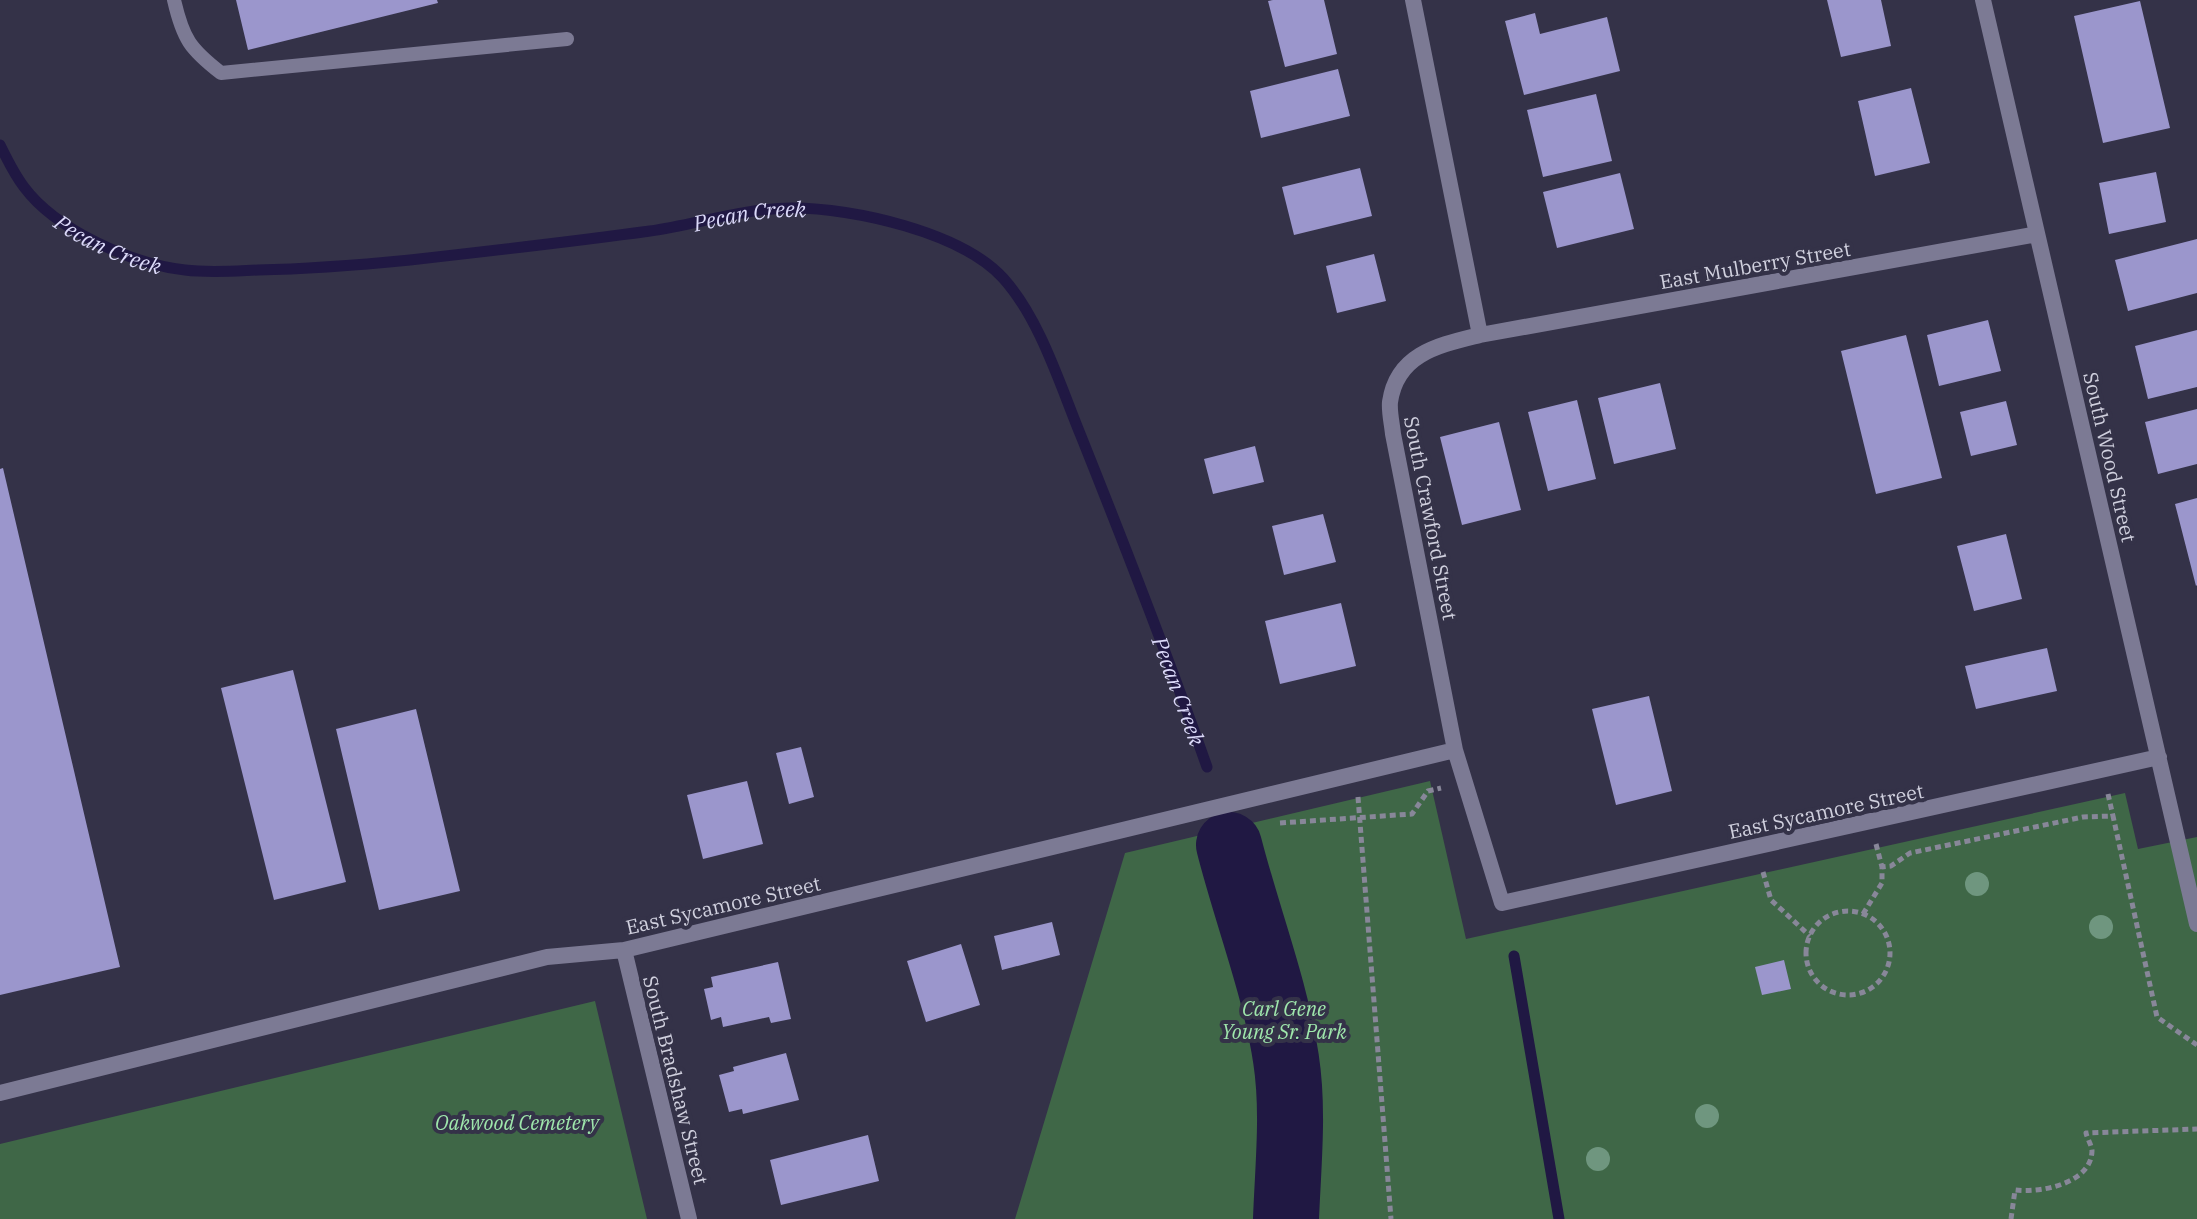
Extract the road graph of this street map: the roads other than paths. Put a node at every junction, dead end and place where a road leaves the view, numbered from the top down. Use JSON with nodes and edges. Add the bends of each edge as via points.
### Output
{"nodes":[{"id":1,"x":174,"y":0,"type":"edge"},
{"id":2,"x":1413,"y":0,"type":"edge"},
{"id":3,"x":1983,"y":0,"type":"edge"},
{"id":4,"x":567,"y":39,"type":"dead end"},
{"id":5,"x":2037,"y":234,"type":"junction"},
{"id":6,"x":1480,"y":335,"type":"junction"},
{"id":7,"x":1455,"y":750,"type":"junction"},
{"id":8,"x":2159,"y":757,"type":"junction"},
{"id":9,"x":1502,"y":903,"type":"joint"},
{"id":10,"x":2197,"y":924,"type":"edge"},
{"id":11,"x":624,"y":950,"type":"junction"},
{"id":12,"x":0,"y":1093,"type":"edge"},
{"id":13,"x":689,"y":1219,"type":"edge"}],
"edges":[{"from":1,"to":4,"type":"lane","via":[[180,25],[196,53],[221,73]]},
{"from":2,"to":6,"type":"street"},
{"from":3,"to":5,"type":"street","name":"South Wood Street"},
{"from":5,"to":6,"type":"street","name":"East Mulberry Street"},
{"from":5,"to":8,"type":"street","name":"South Wood Street"},
{"from":6,"to":7,"type":"street","name":"South Crawford Street","via":[[1435,346],[1403,367],[1390,402]]},
{"from":7,"to":9,"type":"street","name":"South Crawford Street"},
{"from":7,"to":11,"type":"street","name":"East Sycamore Street"},
{"from":8,"to":9,"type":"street","name":"East Sycamore Street"},
{"from":8,"to":10,"type":"street","name":"South Wood Street"},
{"from":11,"to":12,"type":"street","name":"East Sycamore Street","via":[[547,957]]},
{"from":11,"to":13,"type":"street","name":"South Bradshaw Street"}]}
